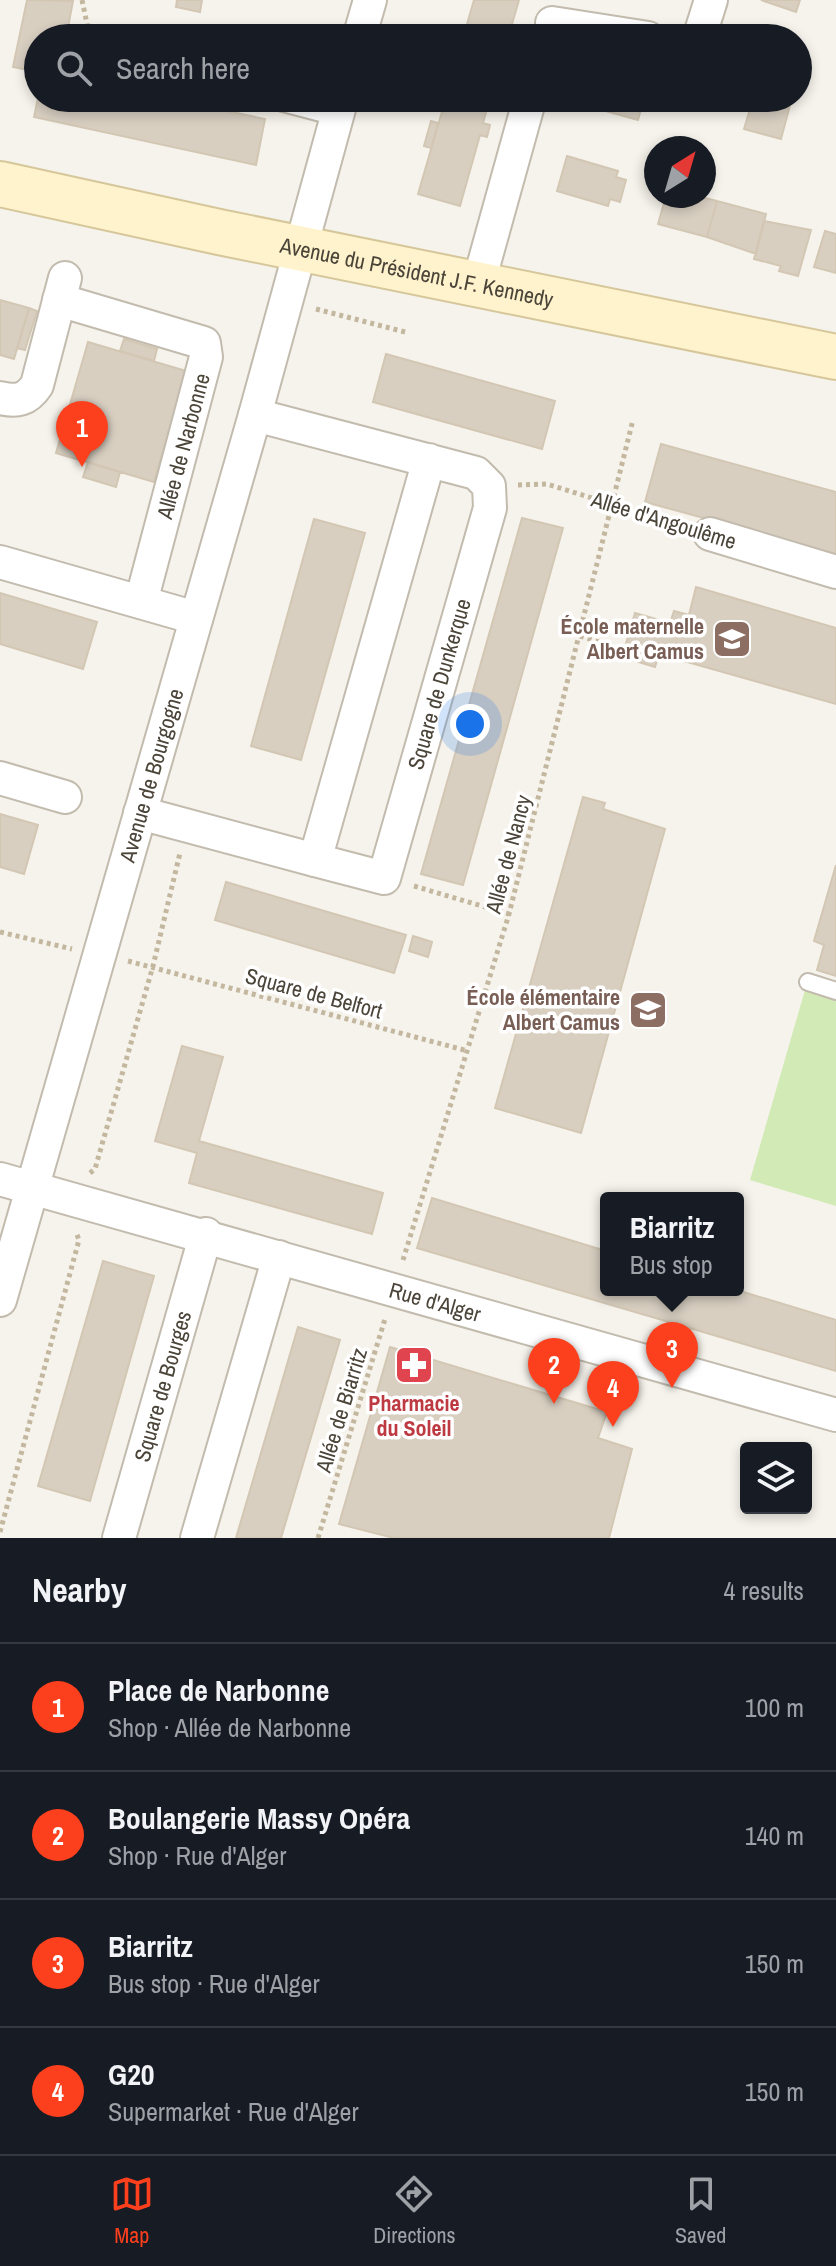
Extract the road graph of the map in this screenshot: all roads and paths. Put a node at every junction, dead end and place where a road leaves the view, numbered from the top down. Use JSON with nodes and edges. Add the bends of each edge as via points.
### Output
{"nodes":[{"id":1,"x":82,"y":0,"type":"edge"},
{"id":2,"x":370,"y":0,"type":"edge"},
{"id":3,"x":711,"y":0,"type":"edge"},
{"id":4,"x":552,"y":20,"type":"edge"},
{"id":5,"x":87,"y":24,"type":"edge"},
{"id":6,"x":363,"y":24,"type":"edge"},
{"id":7,"x":573,"y":24,"type":"edge"},
{"id":8,"x":703,"y":24,"type":"edge"},
{"id":9,"x":338,"y":112,"type":"edge"},
{"id":10,"x":526,"y":112,"type":"edge"},
{"id":11,"x":0,"y":184,"type":"edge"},
{"id":12,"x":298,"y":248,"type":"junction"},
{"id":13,"x":478,"y":285,"type":"junction"},
{"id":14,"x":284,"y":300,"type":"junction"},
{"id":15,"x":409,"y":333,"type":"dead end"},
{"id":16,"x":836,"y":357,"type":"edge"},
{"id":17,"x":0,"y":398,"type":"edge"},
{"id":18,"x":255,"y":415,"type":"junction"},
{"id":19,"x":633,"y":420,"type":"dead end"},
{"id":20,"x":429,"y":460,"type":"junction"},
{"id":21,"x":489,"y":486,"type":"junction"},
{"id":22,"x":614,"y":505,"type":"junction"},
{"id":23,"x":710,"y":534,"type":"joint"},
{"id":24,"x":0,"y":562,"type":"edge"},
{"id":25,"x":836,"y":572,"type":"edge"},
{"id":26,"x":141,"y":602,"type":"junction"},
{"id":27,"x":196,"y":618,"type":"junction"},
{"id":28,"x":580,"y":636,"type":"junction"},
{"id":29,"x":624,"y":650,"type":"dead end"},
{"id":30,"x":0,"y":778,"type":"edge"},
{"id":31,"x":65,"y":797,"type":"dead end"},
{"id":32,"x":140,"y":813,"type":"junction"},
{"id":33,"x":186,"y":825,"type":"junction"},
{"id":34,"x":315,"y":860,"type":"junction"},
{"id":35,"x":384,"y":878,"type":"junction"},
{"id":36,"x":509,"y":914,"type":"junction"},
{"id":37,"x":153,"y":966,"type":"junction"},
{"id":38,"x":808,"y":982,"type":"dead end"},
{"id":39,"x":836,"y":991,"type":"edge"},
{"id":40,"x":468,"y":1051,"type":"junction"},
{"id":41,"x":0,"y":1179,"type":"edge"},
{"id":42,"x":32,"y":1188,"type":"junction"},
{"id":43,"x":66,"y":1199,"type":"junction"},
{"id":44,"x":206,"y":1234,"type":"junction"},
{"id":45,"x":279,"y":1257,"type":"junction"},
{"id":46,"x":394,"y":1291,"type":"junction"},
{"id":47,"x":0,"y":1300,"type":"edge"},
{"id":48,"x":836,"y":1415,"type":"edge"},
{"id":49,"x":0,"y":1532,"type":"edge"},
{"id":50,"x":119,"y":1538,"type":"edge"},
{"id":51,"x":197,"y":1538,"type":"edge"},
{"id":52,"x":318,"y":1538,"type":"edge"}],
"edges":[{"from":1,"to":5,"type":"path"},
{"from":2,"to":6,"type":"street"},
{"from":3,"to":8,"type":"street"},
{"from":4,"to":7,"type":"street"},
{"from":9,"to":12,"type":"street","name":"Avenue de Bourgogne"},
{"from":10,"to":13,"type":"street"},
{"from":11,"to":12,"type":"street","name":"Avenue du Président J.F. Kennedy"},
{"from":12,"to":13,"type":"street","name":"Avenue du Président J.F. Kennedy"},
{"from":12,"to":14,"type":"street","name":"Avenue de Bourgogne"},
{"from":13,"to":16,"type":"street","name":"Avenue du Président J.F. Kennedy"},
{"from":14,"to":15,"type":"path"},
{"from":14,"to":18,"type":"street","name":"Avenue de Bourgogne"},
{"from":17,"to":26,"type":"street","name":"Allée de Narbonne","via":[[14,402],[30,396],[37,385],[62,289],[204,343],[206,357]]},
{"from":18,"to":20,"type":"street"},
{"from":18,"to":27,"type":"street","name":"Avenue de Bourgogne"},
{"from":19,"to":22,"type":"path","name":"Allée de Nancy"},
{"from":20,"to":21,"type":"street","via":[[476,473]]},
{"from":20,"to":34,"type":"street"},
{"from":21,"to":22,"type":"path","name":"Allée d'Angoulême","via":[[547,484]]},
{"from":21,"to":35,"type":"street","name":"Square de Dunkerque","via":[[490,508]]},
{"from":22,"to":23,"type":"path","name":"Allée d'Angoulême"},
{"from":22,"to":28,"type":"path","name":"Allée de Nancy"},
{"from":23,"to":25,"type":"street","name":"Allée d'Angoulême"},
{"from":24,"to":26,"type":"street"},
{"from":26,"to":27,"type":"street"},
{"from":27,"to":32,"type":"street","name":"Avenue de Bourgogne"},
{"from":28,"to":29,"type":"path"},
{"from":28,"to":36,"type":"path","name":"Allée de Nancy"},
{"from":30,"to":31,"type":"street"},
{"from":32,"to":33,"type":"street"},
{"from":32,"to":42,"type":"street","name":"Avenue de Bourgogne"},
{"from":33,"to":34,"type":"street"},
{"from":33,"to":37,"type":"path"},
{"from":34,"to":35,"type":"street"},
{"from":35,"to":36,"type":"path"},
{"from":36,"to":40,"type":"path","name":"Allée de Nancy"},
{"from":37,"to":40,"type":"path","name":"Square de Belfort"},
{"from":37,"to":43,"type":"path","via":[[95,1169]]},
{"from":38,"to":39,"type":"lane"},
{"from":40,"to":46,"type":"path","name":"Allée de Nancy"},
{"from":41,"to":42,"type":"street","name":"Rue d'Alger"},
{"from":42,"to":43,"type":"street","name":"Rue d'Alger"},
{"from":42,"to":47,"type":"street","name":"Avenue de Bourgogne"},
{"from":43,"to":44,"type":"street","name":"Rue d'Alger"},
{"from":43,"to":49,"type":"path","via":[[79,1240]]},
{"from":44,"to":45,"type":"street","name":"Rue d'Alger"},
{"from":44,"to":50,"type":"street","name":"Square de Bourges"},
{"from":45,"to":46,"type":"street","name":"Rue d'Alger"},
{"from":45,"to":51,"type":"street"},
{"from":46,"to":48,"type":"street","name":"Rue d'Alger"},
{"from":46,"to":52,"type":"path","name":"Allée de Biarritz"}]}
